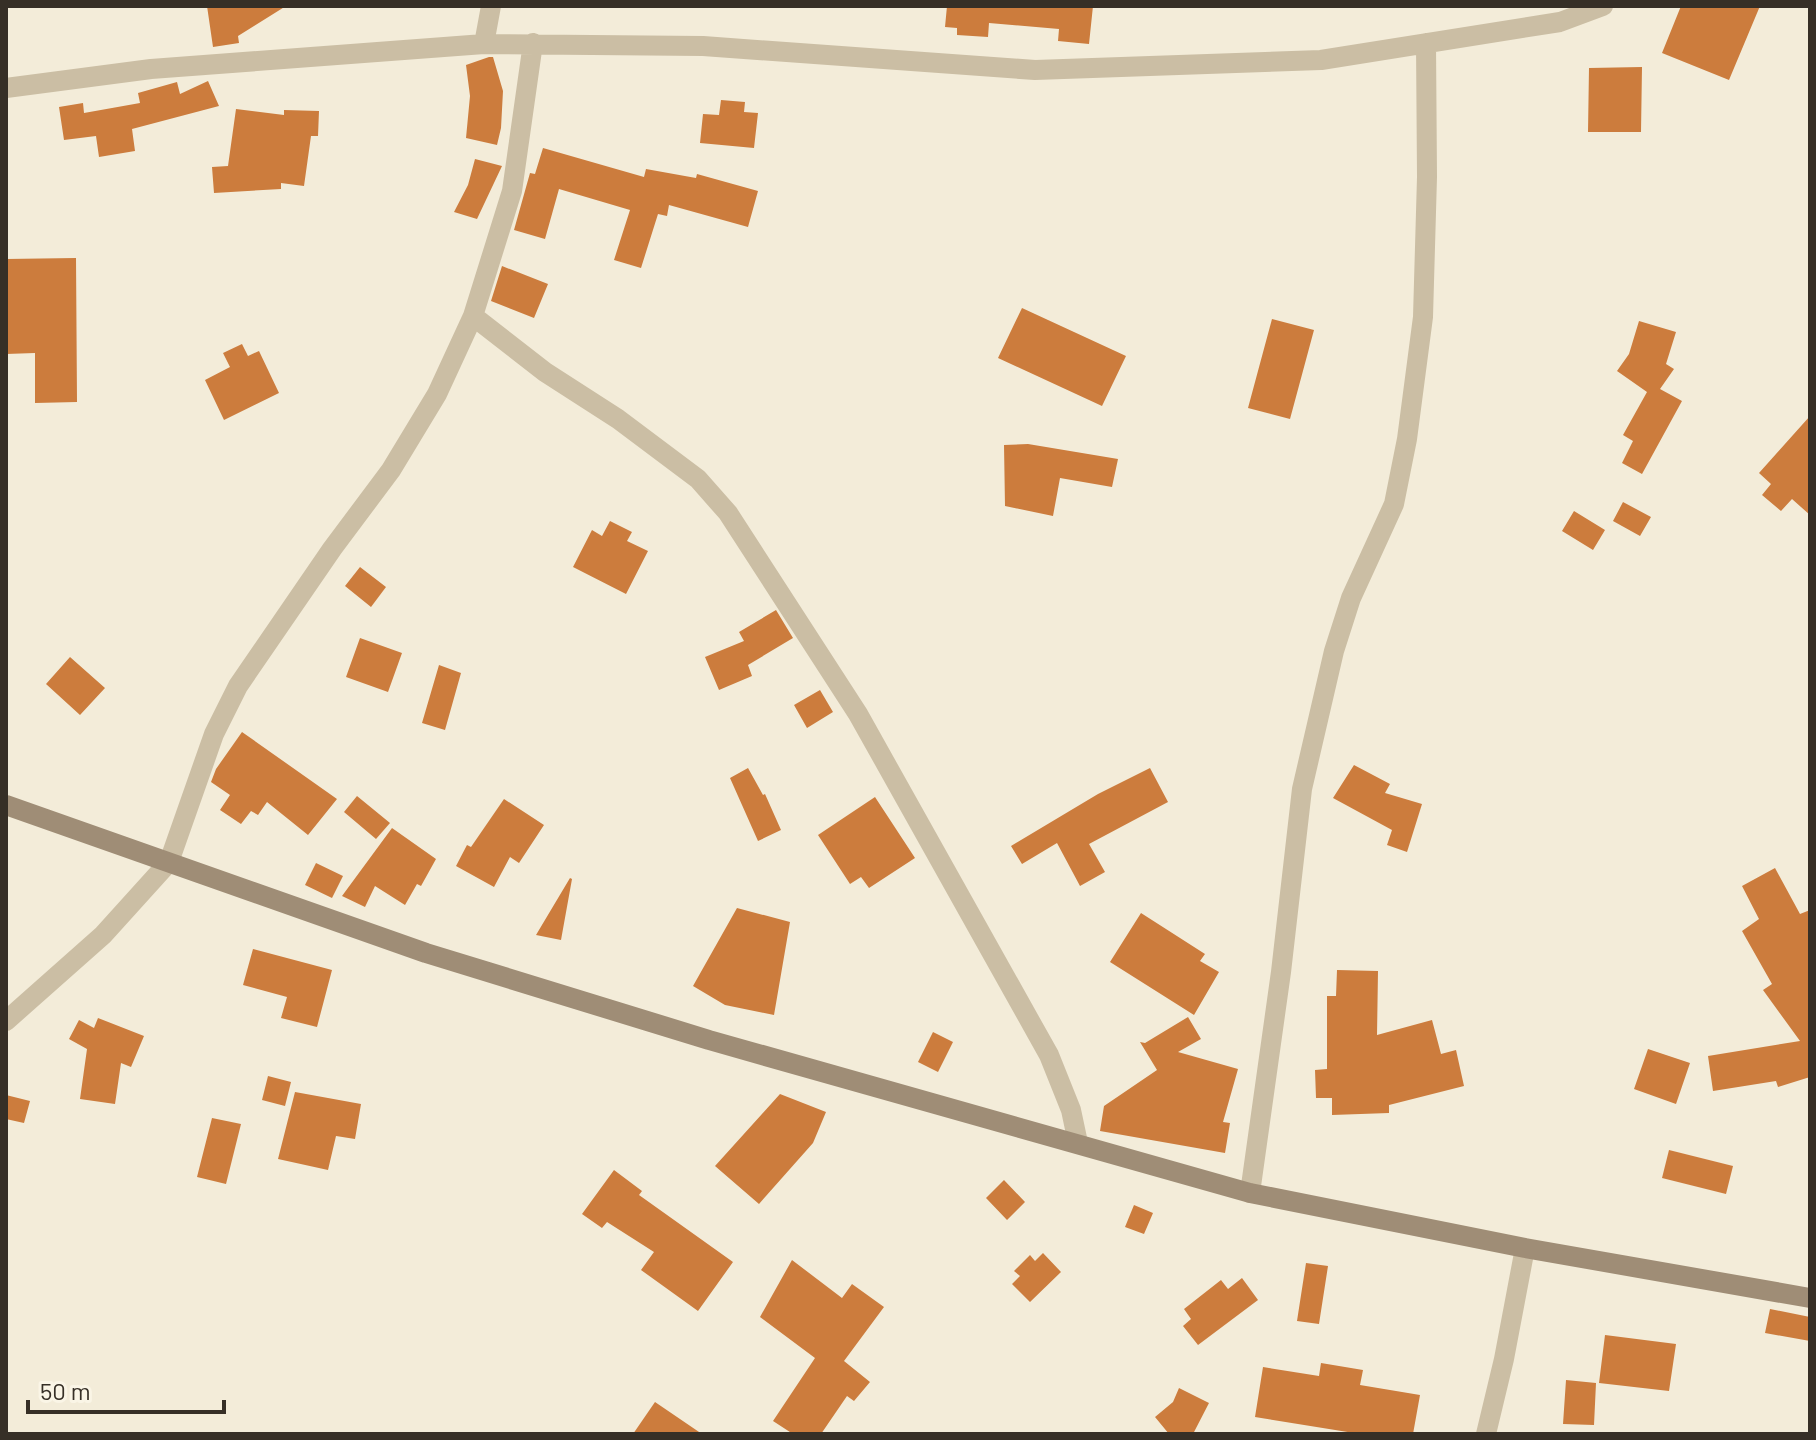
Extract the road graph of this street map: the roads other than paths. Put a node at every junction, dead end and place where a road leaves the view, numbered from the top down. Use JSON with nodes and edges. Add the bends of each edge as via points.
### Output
{"nodes":[{"id":1,"x":491,"y":6,"type":"edge"},
{"id":2,"x":1603,"y":6,"type":"edge"},
{"id":3,"x":1560,"y":14,"type":"edge"},
{"id":4,"x":533,"y":43,"type":"junction"},
{"id":5,"x":1426,"y":43,"type":"junction"},
{"id":6,"x":484,"y":44,"type":"junction"},
{"id":7,"x":6,"y":88,"type":"edge"},
{"id":8,"x":473,"y":316,"type":"junction"},
{"id":9,"x":6,"y":805,"type":"edge"},
{"id":10,"x":169,"y":862,"type":"junction"},
{"id":11,"x":6,"y":1021,"type":"edge"},
{"id":12,"x":1078,"y":1143,"type":"junction"},
{"id":13,"x":1250,"y":1193,"type":"junction"},
{"id":14,"x":1525,"y":1248,"type":"junction"},
{"id":15,"x":1810,"y":1298,"type":"edge"},
{"id":16,"x":1486,"y":1434,"type":"edge"}],
"edges":[{"from":1,"to":6,"type":"street"},
{"from":2,"to":3,"type":"street"},
{"from":3,"to":5,"type":"street"},
{"from":4,"to":5,"type":"street","via":[[703,46],[1035,70],[1321,60]]},
{"from":4,"to":6,"type":"street"},
{"from":4,"to":8,"type":"street","via":[[512,191]]},
{"from":5,"to":13,"type":"street","via":[[1423,317],[1407,439],[1394,504],[1351,598],[1334,651],[1302,789]]},
{"from":6,"to":7,"type":"street","via":[[151,69]]},
{"from":8,"to":10,"type":"street","via":[[437,394],[391,470],[238,686],[214,734]]},
{"from":8,"to":12,"type":"street","via":[[698,479],[728,513],[858,714],[1049,1055]]},
{"from":9,"to":10,"type":"main road"},
{"from":10,"to":11,"type":"street","via":[[103,935]]},
{"from":10,"to":12,"type":"main road","via":[[441,957],[709,1040]]},
{"from":12,"to":13,"type":"main road"},
{"from":13,"to":14,"type":"main road"},
{"from":14,"to":15,"type":"main road"},
{"from":14,"to":16,"type":"street"}]}
